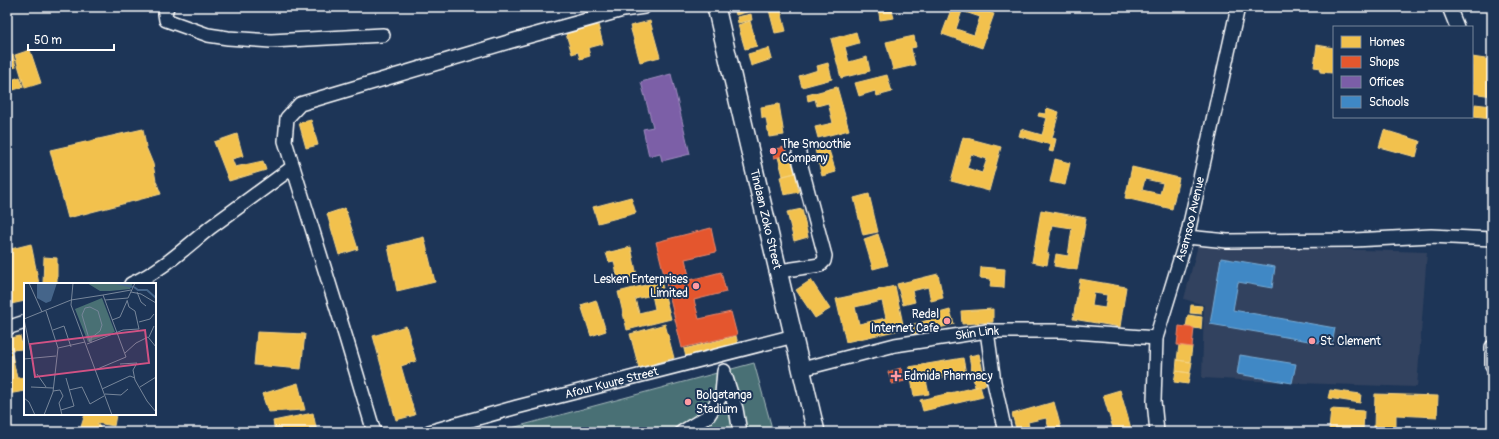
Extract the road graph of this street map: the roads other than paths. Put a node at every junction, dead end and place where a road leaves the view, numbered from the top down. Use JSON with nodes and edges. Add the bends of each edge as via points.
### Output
{"nodes":[{"id":1,"x":167,"y":7,"type":"edge"},
{"id":2,"x":644,"y":7,"type":"edge"},
{"id":3,"x":716,"y":7,"type":"edge"},
{"id":4,"x":1238,"y":7,"type":"edge"},
{"id":5,"x":1449,"y":7,"type":"edge"},
{"id":6,"x":1457,"y":26,"type":"edge"},
{"id":7,"x":383,"y":35,"type":"dead end"},
{"id":8,"x":799,"y":152,"type":"dead end"},
{"id":9,"x":293,"y":168,"type":"junction"},
{"id":10,"x":1187,"y":237,"type":"junction"},
{"id":11,"x":1492,"y":239,"type":"edge"},
{"id":12,"x":778,"y":271,"type":"junction"},
{"id":13,"x":133,"y":283,"type":"edge"},
{"id":14,"x":24,"y":322,"type":"edge"},
{"id":15,"x":7,"y":328,"type":"edge"},
{"id":16,"x":988,"y":331,"type":"junction"},
{"id":17,"x":794,"y":336,"type":"junction"},
{"id":18,"x":1156,"y":338,"type":"junction"},
{"id":19,"x":1492,"y":347,"type":"edge"},
{"id":20,"x":722,"y":354,"type":"junction"},
{"id":21,"x":1492,"y":366,"type":"edge"},
{"id":22,"x":802,"y":369,"type":"junction"},
{"id":23,"x":724,"y":371,"type":"junction"},
{"id":24,"x":374,"y":432,"type":"edge"},
{"id":25,"x":429,"y":432,"type":"edge"},
{"id":26,"x":682,"y":432,"type":"edge"},
{"id":27,"x":740,"y":432,"type":"edge"},
{"id":28,"x":816,"y":432,"type":"edge"},
{"id":29,"x":1005,"y":432,"type":"edge"},
{"id":30,"x":1157,"y":432,"type":"edge"}],
"edges":[{"from":1,"to":7,"type":"street","via":[[166,20],[208,35],[228,38],[271,41]]},
{"from":2,"to":9,"type":"street","via":[[623,10],[515,40],[300,104],[287,118],[285,141]]},
{"from":3,"to":12,"type":"main road","name":"Tindaan Zoko Street"},
{"from":4,"to":10,"type":"street","name":"Asamsoo Avenue"},
{"from":5,"to":6,"type":"street"},
{"from":8,"to":12,"type":"street","via":[[825,256],[820,265]]},
{"from":9,"to":13,"type":"street","via":[[166,262]]},
{"from":9,"to":24,"type":"street"},
{"from":10,"to":11,"type":"street","via":[[1227,241],[1354,240],[1431,236]]},
{"from":10,"to":18,"type":"street","name":"Asamsoo Avenue"},
{"from":12,"to":17,"type":"main road","name":"Tindaan Zoko Street"},
{"from":14,"to":15,"type":"street"},
{"from":16,"to":18,"type":"street","name":"Skin Link","via":[[1062,331]]},
{"from":16,"to":22,"type":"street","name":"Skin Link","via":[[895,345]]},
{"from":16,"to":29,"type":"street","via":[[994,382]]},
{"from":17,"to":20,"type":"street","name":"Afour Kuure Street"},
{"from":17,"to":22,"type":"main road","name":"Tindaan Zoko Street"},
{"from":18,"to":30,"type":"street","name":"Asamsoo Avenue","via":[[1154,401]]},
{"from":19,"to":21,"type":"street"},
{"from":20,"to":23,"type":"street"},
{"from":20,"to":25,"type":"street","name":"Afour Kuure Street","via":[[517,406]]},
{"from":22,"to":28,"type":"main road","name":"Tindaan Zoko Street"},
{"from":23,"to":26,"type":"street","via":[[722,394],[708,416]]},
{"from":23,"to":27,"type":"street"}]}
